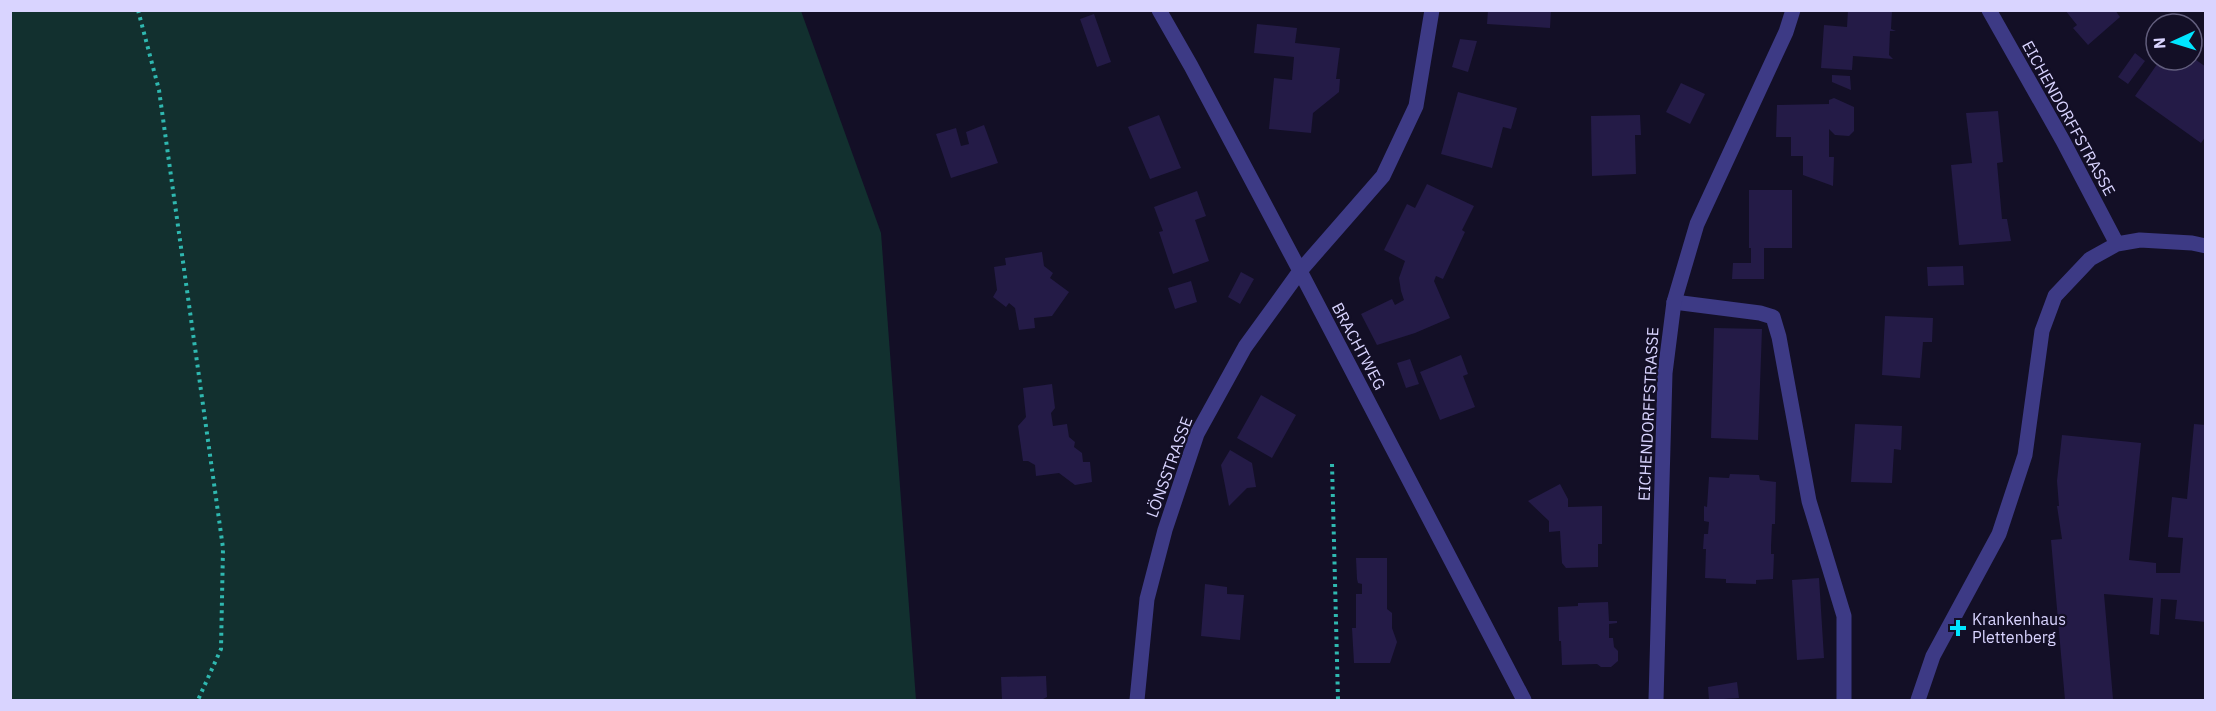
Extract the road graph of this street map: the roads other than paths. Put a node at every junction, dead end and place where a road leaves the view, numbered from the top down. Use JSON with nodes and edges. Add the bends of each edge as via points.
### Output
{"nodes":[{"id":1,"x":1159,"y":10,"type":"edge"},
{"id":2,"x":1432,"y":10,"type":"edge"},
{"id":3,"x":1793,"y":10,"type":"edge"},
{"id":4,"x":1989,"y":10,"type":"edge"},
{"id":5,"x":2117,"y":244,"type":"junction"},
{"id":6,"x":2205,"y":246,"type":"edge"},
{"id":7,"x":1300,"y":270,"type":"junction"},
{"id":8,"x":1674,"y":302,"type":"junction"},
{"id":9,"x":1137,"y":700,"type":"edge"},
{"id":10,"x":1524,"y":700,"type":"edge"},
{"id":11,"x":1656,"y":700,"type":"edge"},
{"id":12,"x":1844,"y":700,"type":"edge"},
{"id":13,"x":1918,"y":700,"type":"edge"}],
"edges":[{"from":1,"to":7,"type":"street","name":"BRACHTWEG"},
{"from":2,"to":7,"type":"street","name":"LÖNSSTRASSE","via":[[1416,106],[1383,176]]},
{"from":3,"to":8,"type":"street","name":"EICHENDORFFSTRASSE","via":[[1697,225]]},
{"from":4,"to":5,"type":"street","name":"EICHENDORFFSTRASSE"},
{"from":5,"to":6,"type":"street","via":[[2140,240]]},
{"from":5,"to":13,"type":"street","via":[[2090,259],[2055,296],[2042,331],[2025,455],[1999,534],[1933,656]]},
{"from":7,"to":9,"type":"street","name":"LÖNSSTRASSE","via":[[1245,347],[1197,434],[1147,599]]},
{"from":7,"to":10,"type":"street","name":"BRACHTWEG"},
{"from":8,"to":11,"type":"street","name":"EICHENDORFFSTRASSE","via":[[1665,373]]},
{"from":8,"to":12,"type":"street","via":[[1773,317],[1809,501],[1844,616]]}]}
